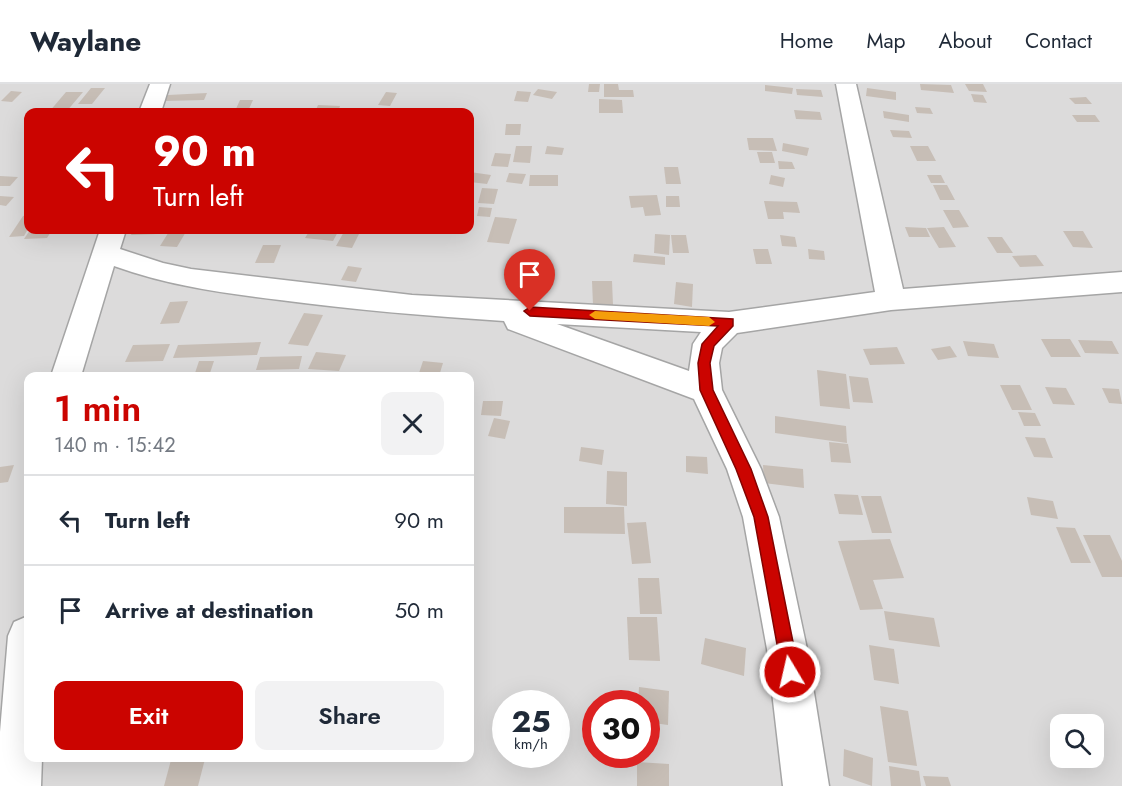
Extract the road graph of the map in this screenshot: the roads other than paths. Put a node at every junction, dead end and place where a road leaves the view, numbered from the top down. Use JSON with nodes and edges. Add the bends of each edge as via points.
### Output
{"nodes":[{"id":1,"x":160,"y":84,"type":"edge"},
{"id":2,"x":846,"y":84,"type":"edge"},
{"id":3,"x":151,"y":108,"type":"edge"},
{"id":4,"x":109,"y":242,"type":"edge"},
{"id":5,"x":1122,"y":282,"type":"edge"},
{"id":6,"x":891,"y":300,"type":"junction"},
{"id":7,"x":486,"y":309,"type":"junction"},
{"id":8,"x":729,"y":323,"type":"junction"},
{"id":9,"x":67,"y":372,"type":"edge"},
{"id":10,"x":706,"y":390,"type":"junction"},
{"id":11,"x":24,"y":696,"type":"edge"},
{"id":12,"x":18,"y":786,"type":"edge"},
{"id":13,"x":806,"y":786,"type":"edge"}],
"edges":[{"from":1,"to":3,"type":"street"},
{"from":2,"to":6,"type":"street"},
{"from":4,"to":7,"type":"street","via":[[159,272],[246,287]]},
{"from":4,"to":9,"type":"street"},
{"from":5,"to":6,"type":"street"},
{"from":6,"to":8,"type":"street"},
{"from":7,"to":8,"type":"street"},
{"from":7,"to":10,"type":"street"},
{"from":8,"to":10,"type":"street","via":[[708,344],[704,363]]},
{"from":10,"to":13,"type":"street","via":[[744,469],[761,517],[787,650]]},
{"from":11,"to":12,"type":"street"}]}
